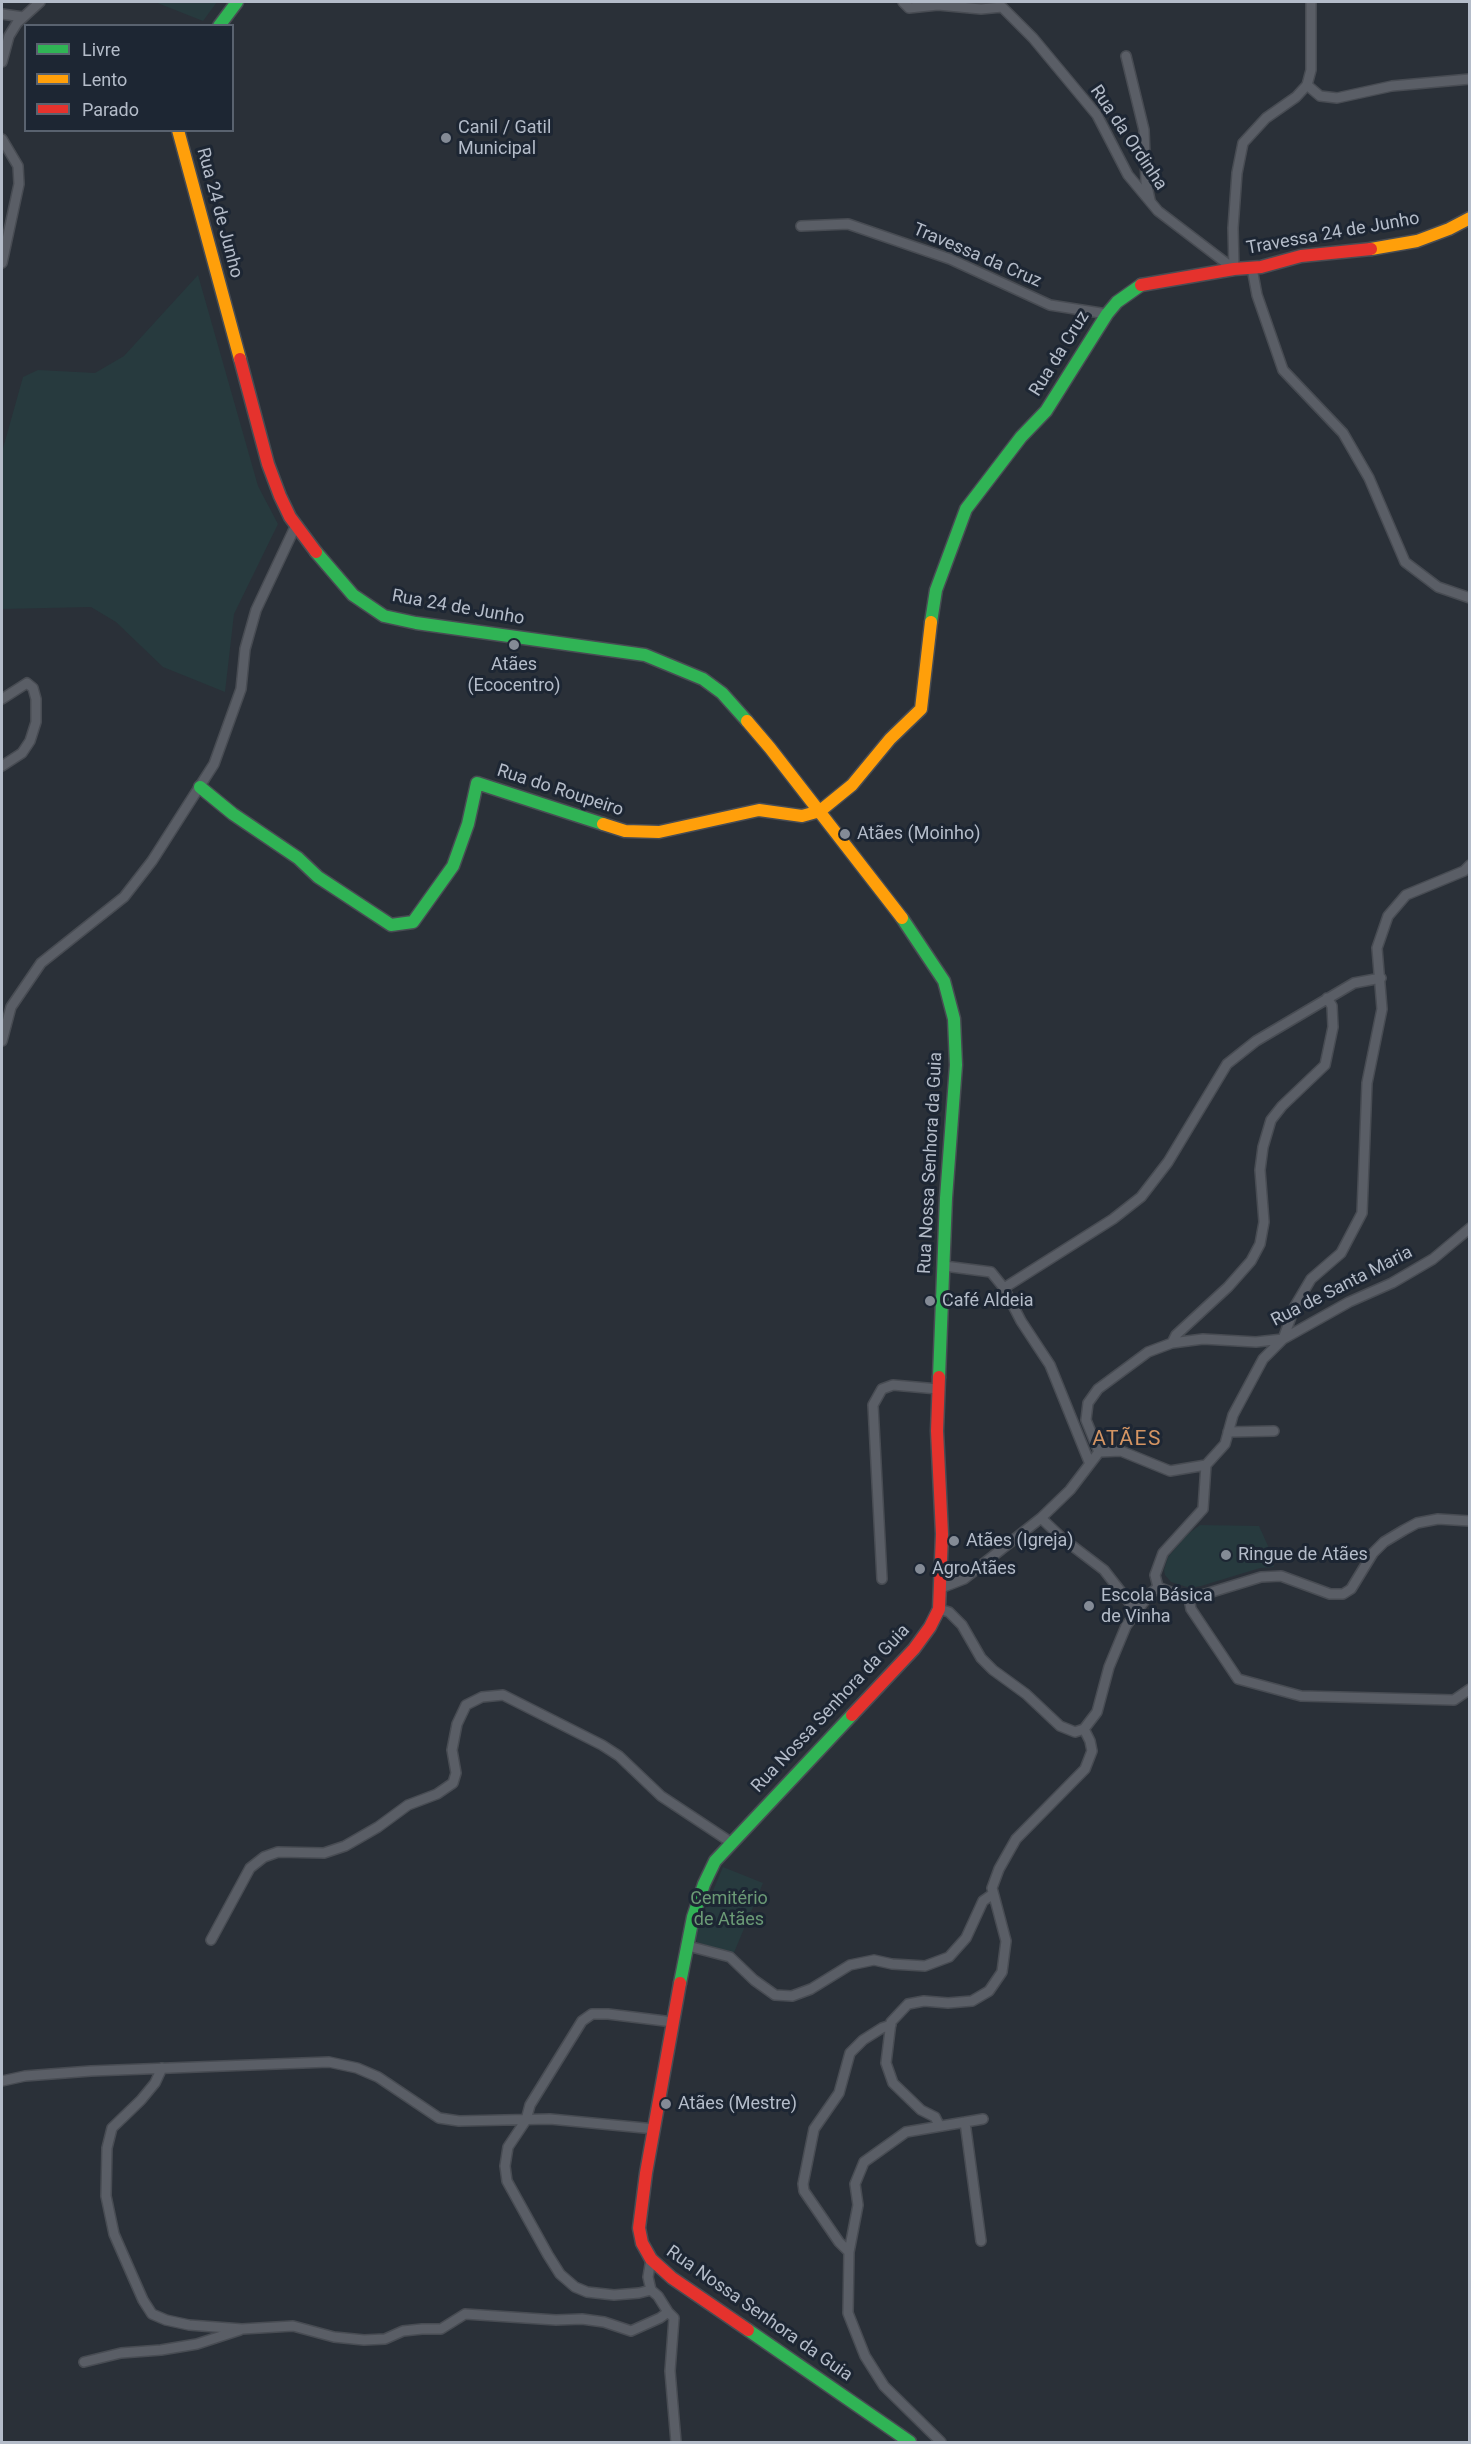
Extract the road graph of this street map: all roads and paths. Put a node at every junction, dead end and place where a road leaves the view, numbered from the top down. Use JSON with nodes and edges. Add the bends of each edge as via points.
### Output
{"nodes":[{"id":1,"x":40,"y":2,"type":"edge"},
{"id":2,"x":237,"y":2,"type":"edge"},
{"id":3,"x":903,"y":2,"type":"edge"},
{"id":4,"x":1311,"y":2,"type":"edge"},
{"id":5,"x":999,"y":4,"type":"edge"},
{"id":6,"x":2,"y":14,"type":"edge"},
{"id":7,"x":23,"y":17,"type":"junction"},
{"id":8,"x":220,"y":24,"type":"edge"},
{"id":9,"x":1126,"y":56,"type":"dead end"},
{"id":10,"x":2,"y":62,"type":"edge"},
{"id":11,"x":1470,"y":79,"type":"edge"},
{"id":12,"x":1307,"y":85,"type":"junction"},
{"id":13,"x":179,"y":132,"type":"edge"},
{"id":14,"x":2,"y":139,"type":"edge"},
{"id":15,"x":1151,"y":202,"type":"junction"},
{"id":16,"x":1470,"y":218,"type":"edge"},
{"id":17,"x":801,"y":226,"type":"dead end"},
{"id":18,"x":2,"y":263,"type":"edge"},
{"id":19,"x":1234,"y":268,"type":"junction"},
{"id":20,"x":1252,"y":268,"type":"junction"},
{"id":21,"x":1107,"y":314,"type":"junction"},
{"id":22,"x":296,"y":525,"type":"junction"},
{"id":23,"x":1470,"y":598,"type":"edge"},
{"id":24,"x":2,"y":699,"type":"edge"},
{"id":25,"x":2,"y":766,"type":"edge"},
{"id":26,"x":200,"y":787,"type":"junction"},
{"id":27,"x":820,"y":811,"type":"junction"},
{"id":28,"x":1470,"y":865,"type":"edge"},
{"id":29,"x":1381,"y":978,"type":"junction"},
{"id":30,"x":1327,"y":998,"type":"junction"},
{"id":31,"x":2,"y":1041,"type":"edge"},
{"id":32,"x":1470,"y":1228,"type":"edge"},
{"id":33,"x":944,"y":1266,"type":"junction"},
{"id":34,"x":1004,"y":1288,"type":"junction"},
{"id":35,"x":1283,"y":1339,"type":"junction"},
{"id":36,"x":1172,"y":1343,"type":"junction"},
{"id":37,"x":938,"y":1389,"type":"junction"},
{"id":38,"x":1274,"y":1431,"type":"dead end"},
{"id":39,"x":1228,"y":1432,"type":"junction"},
{"id":40,"x":1099,"y":1452,"type":"junction"},
{"id":41,"x":1090,"y":1464,"type":"junction"},
{"id":42,"x":1206,"y":1465,"type":"junction"},
{"id":43,"x":1041,"y":1518,"type":"junction"},
{"id":44,"x":1470,"y":1521,"type":"edge"},
{"id":45,"x":882,"y":1579,"type":"dead end"},
{"id":46,"x":1158,"y":1587,"type":"junction"},
{"id":47,"x":940,"y":1588,"type":"junction"},
{"id":48,"x":1189,"y":1599,"type":"junction"},
{"id":49,"x":939,"y":1609,"type":"junction"},
{"id":50,"x":1137,"y":1611,"type":"junction"},
{"id":51,"x":1470,"y":1689,"type":"edge"},
{"id":52,"x":1084,"y":1729,"type":"junction"},
{"id":53,"x":732,"y":1843,"type":"junction"},
{"id":54,"x":993,"y":1894,"type":"junction"},
{"id":55,"x":211,"y":1940,"type":"dead end"},
{"id":56,"x":688,"y":1946,"type":"junction"},
{"id":57,"x":673,"y":2022,"type":"junction"},
{"id":58,"x":891,"y":2025,"type":"junction"},
{"id":59,"x":162,"y":2068,"type":"junction"},
{"id":60,"x":2,"y":2081,"type":"edge"},
{"id":61,"x":983,"y":2119,"type":"dead end"},
{"id":62,"x":526,"y":2120,"type":"junction"},
{"id":63,"x":965,"y":2122,"type":"junction"},
{"id":64,"x":939,"y":2125,"type":"junction"},
{"id":65,"x":655,"y":2129,"type":"junction"},
{"id":66,"x":981,"y":2241,"type":"dead end"},
{"id":67,"x":849,"y":2252,"type":"junction"},
{"id":68,"x":651,"y":2259,"type":"junction"},
{"id":69,"x":651,"y":2290,"type":"junction"},
{"id":70,"x":668,"y":2312,"type":"junction"},
{"id":71,"x":242,"y":2329,"type":"junction"},
{"id":72,"x":84,"y":2362,"type":"dead end"},
{"id":73,"x":676,"y":2442,"type":"edge"},
{"id":74,"x":910,"y":2442,"type":"edge"},
{"id":75,"x":941,"y":2442,"type":"edge"}],
"edges":[{"from":1,"to":7,"type":"street"},
{"from":2,"to":8,"type":"main road"},
{"from":3,"to":5,"type":"street","name":"Rua da Ordinha","via":[[909,8],[938,5],[981,9]]},
{"from":4,"to":12,"type":"street","via":[[1311,70]]},
{"from":5,"to":15,"type":"street","name":"Rua da Ordinha","via":[[1097,115],[1128,176]]},
{"from":6,"to":7,"type":"street"},
{"from":7,"to":10,"type":"street","via":[[9,36]]},
{"from":9,"to":15,"type":"street","via":[[1144,130],[1146,182]]},
{"from":11,"to":12,"type":"street","via":[[1392,86],[1336,98],[1320,96]]},
{"from":12,"to":19,"type":"street","via":[[1296,98],[1266,118],[1243,143],[1233,228]]},
{"from":13,"to":22,"type":"main road","name":"Rua 24 de Junho","via":[[268,464]]},
{"from":14,"to":18,"type":"street","via":[[18,166],[19,184]]},
{"from":15,"to":19,"type":"street","name":"Rua da Ordinha","via":[[1178,228]]},
{"from":16,"to":20,"type":"main road","name":"Travessa 24 de Junho","via":[[1417,241],[1301,256]]},
{"from":17,"to":21,"type":"street","name":"Travessa da Cruz","via":[[848,224],[950,259],[1050,305]]},
{"from":19,"to":20,"type":"main road","name":"Travessa 24 de Junho"},
{"from":19,"to":21,"type":"main road","name":"Rua da Cruz","via":[[1144,284]]},
{"from":20,"to":23,"type":"street","via":[[1257,295],[1283,370],[1342,433],[1369,478],[1405,562],[1438,587]]},
{"from":21,"to":27,"type":"main road","name":"Rua da Cruz","via":[[1060,391],[966,509],[936,590],[921,709],[890,738],[852,785]]},
{"from":22,"to":26,"type":"street","via":[[256,610],[245,649],[241,689],[214,764]]},
{"from":22,"to":27,"type":"main road","name":"Rua 24 de Junho","via":[[353,595],[384,616],[645,655],[703,679],[740,712]]},
{"from":24,"to":25,"type":"street","via":[[27,683],[36,699],[36,722],[22,753]]},
{"from":26,"to":27,"type":"main road","name":"Rua do Roupeiro","via":[[318,877],[391,925],[412,922],[453,866],[477,783],[625,831],[659,832],[759,810],[802,816]]},
{"from":26,"to":31,"type":"street","via":[[124,897],[41,963],[11,1007]]},
{"from":27,"to":33,"type":"main road","name":"Rua Nossa Senhora da Guia","via":[[924,948],[944,981],[954,1019],[956,1065]]},
{"from":28,"to":29,"type":"street","via":[[1406,895],[1388,916],[1377,948]]},
{"from":29,"to":30,"type":"street","via":[[1354,983]]},
{"from":29,"to":35,"type":"street","via":[[1382,1009],[1367,1083],[1362,1213],[1341,1254],[1311,1279],[1295,1306]]},
{"from":30,"to":34,"type":"street","via":[[1256,1041],[1227,1064],[1168,1162],[1141,1197]]},
{"from":30,"to":36,"type":"street","via":[[1332,1006],[1333,1027],[1325,1065],[1271,1120],[1263,1147],[1260,1170],[1264,1222],[1260,1244],[1228,1287]]},
{"from":32,"to":35,"type":"street","name":"Rua de Santa Maria","via":[[1433,1259]]},
{"from":33,"to":34,"type":"street","via":[[991,1272]]},
{"from":33,"to":37,"type":"main road","name":"Rua Nossa Senhora da Guia"},
{"from":34,"to":41,"type":"street","via":[[1050,1365]]},
{"from":35,"to":36,"type":"street","name":"Rua de Santa Maria"},
{"from":35,"to":39,"type":"street","via":[[1263,1359]]},
{"from":36,"to":40,"type":"street","name":"Rua de Santa Maria","via":[[1148,1352],[1098,1389],[1088,1403],[1086,1420]]},
{"from":37,"to":45,"type":"street","via":[[893,1385],[882,1389],[873,1405]]},
{"from":37,"to":47,"type":"main road","name":"Rua Nossa Senhora da Guia"},
{"from":38,"to":39,"type":"street"},
{"from":39,"to":42,"type":"street","via":[[1225,1444]]},
{"from":40,"to":41,"type":"street"},
{"from":40,"to":42,"type":"street","via":[[1121,1451],[1170,1471]]},
{"from":41,"to":43,"type":"street","via":[[1071,1490]]},
{"from":42,"to":46,"type":"street","via":[[1203,1509],[1163,1553],[1155,1575]]},
{"from":43,"to":47,"type":"street","via":[[964,1579]]},
{"from":43,"to":50,"type":"street","via":[[1104,1570]]},
{"from":44,"to":48,"type":"street","via":[[1438,1519],[1404,1530],[1373,1553],[1343,1594],[1330,1594],[1281,1576],[1261,1577]]},
{"from":46,"to":48,"type":"street"},
{"from":46,"to":50,"type":"street"},
{"from":47,"to":49,"type":"main road","name":"Rua Nossa Senhora da Guia"},
{"from":48,"to":51,"type":"street","via":[[1191,1609],[1238,1679],[1301,1696],[1454,1700]]},
{"from":49,"to":52,"type":"street","via":[[949,1612],[962,1625],[987,1664],[1060,1726],[1075,1732]]},
{"from":49,"to":53,"type":"main road","name":"Rua Nossa Senhora da Guia","via":[[914,1648]]},
{"from":50,"to":52,"type":"street","via":[[1126,1626],[1109,1667],[1097,1712]]},
{"from":52,"to":54,"type":"street","via":[[1092,1751],[1085,1769],[1016,1839],[999,1869]]},
{"from":53,"to":55,"type":"street","via":[[661,1796],[602,1744],[503,1695],[482,1697],[466,1706],[457,1724],[452,1750],[456,1773],[453,1783],[408,1805],[345,1846],[324,1853],[278,1852],[264,1857],[250,1868]]},
{"from":53,"to":56,"type":"main road","name":"Rua Nossa Senhora da Guia","via":[[716,1861],[704,1884]]},
{"from":54,"to":56,"type":"street","via":[[983,1900],[966,1938],[949,1957],[925,1966],[874,1960],[850,1965],[792,1996],[775,1995],[730,1957]]},
{"from":54,"to":58,"type":"street","via":[[1006,1941],[1002,1972],[989,1991],[972,2001],[908,2004]]},
{"from":56,"to":57,"type":"main road","name":"Rua Nossa Senhora da Guia"},
{"from":57,"to":62,"type":"street","via":[[592,2014],[574,2032],[530,2105]]},
{"from":57,"to":65,"type":"main road","name":"Rua Nossa Senhora da Guia"},
{"from":58,"to":64,"type":"street","via":[[886,2063],[893,2083],[921,2110],[935,2117]]},
{"from":58,"to":67,"type":"street","via":[[863,2040],[850,2053],[839,2093],[814,2129],[803,2184],[804,2191]]},
{"from":59,"to":60,"type":"street","via":[[25,2076]]},
{"from":59,"to":62,"type":"street","via":[[329,2062],[378,2077],[439,2118]]},
{"from":59,"to":71,"type":"street","via":[[141,2100],[112,2128],[107,2148],[106,2196],[114,2234],[152,2314],[189,2325]]},
{"from":61,"to":63,"type":"street"},
{"from":62,"to":65,"type":"street"},
{"from":62,"to":69,"type":"street","via":[[508,2147],[507,2181],[560,2274],[587,2292],[614,2295]]},
{"from":63,"to":64,"type":"street"},
{"from":63,"to":66,"type":"street"},
{"from":64,"to":67,"type":"street","via":[[906,2132],[864,2162],[855,2184],[858,2205]]},
{"from":65,"to":68,"type":"main road","name":"Rua Nossa Senhora da Guia","via":[[639,2228]]},
{"from":67,"to":75,"type":"street","via":[[848,2313],[865,2356],[884,2386]]},
{"from":68,"to":69,"type":"street"},
{"from":68,"to":74,"type":"main road","name":"Rua Nossa Senhora da Guia","via":[[672,2278]]},
{"from":69,"to":70,"type":"street"},
{"from":70,"to":71,"type":"street","via":[[631,2331],[582,2319],[465,2314],[441,2329],[403,2331],[364,2340],[293,2326]]},
{"from":70,"to":73,"type":"street","via":[[674,2318],[670,2370]]},
{"from":71,"to":72,"type":"street","via":[[197,2344],[121,2353]]}]}
